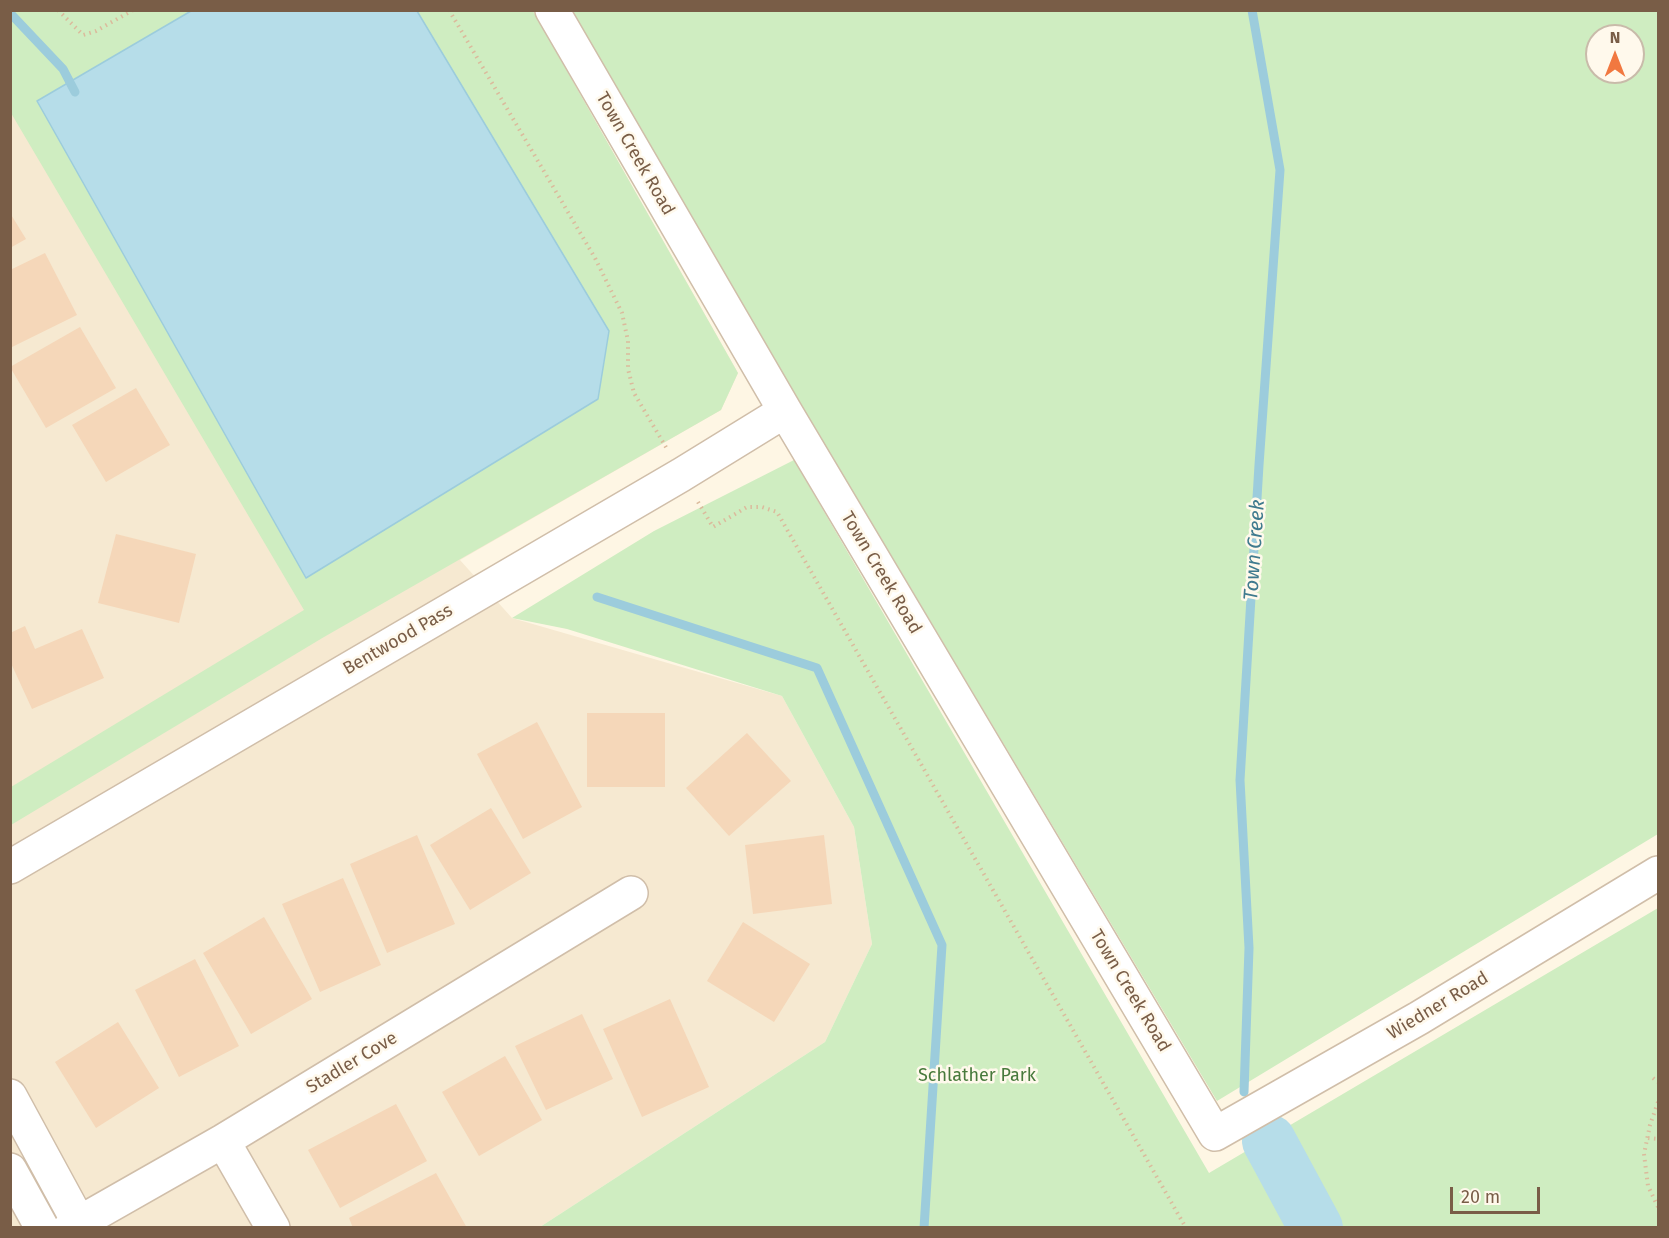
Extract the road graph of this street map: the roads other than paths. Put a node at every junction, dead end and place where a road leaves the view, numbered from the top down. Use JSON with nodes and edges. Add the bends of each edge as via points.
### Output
{"nodes":[{"id":1,"x":552,"y":10,"type":"edge"},
{"id":2,"x":785,"y":411,"type":"junction"},
{"id":3,"x":10,"y":867,"type":"edge"},
{"id":4,"x":1659,"y":873,"type":"edge"},
{"id":5,"x":631,"y":893,"type":"dead end"},
{"id":6,"x":10,"y":1096,"type":"edge"},
{"id":7,"x":1215,"y":1134,"type":"joint"},
{"id":8,"x":223,"y":1142,"type":"junction"},
{"id":9,"x":10,"y":1170,"type":"edge"},
{"id":10,"x":75,"y":1225,"type":"edge"},
{"id":11,"x":42,"y":1227,"type":"edge"},
{"id":12,"x":273,"y":1227,"type":"edge"}],
"edges":[{"from":1,"to":2,"type":"street","name":"Town Creek Road"},
{"from":2,"to":3,"type":"street","name":"Bentwood Pass"},
{"from":2,"to":7,"type":"street","name":"Town Creek Road"},
{"from":4,"to":7,"type":"street","name":"Wiedner Road","via":[[1419,1018]]},
{"from":5,"to":8,"type":"street","name":"Stadler Cove"},
{"from":6,"to":10,"type":"street"},
{"from":8,"to":10,"type":"street","name":"Stadler Cove"},
{"from":8,"to":12,"type":"street"},
{"from":9,"to":11,"type":"street"}]}
